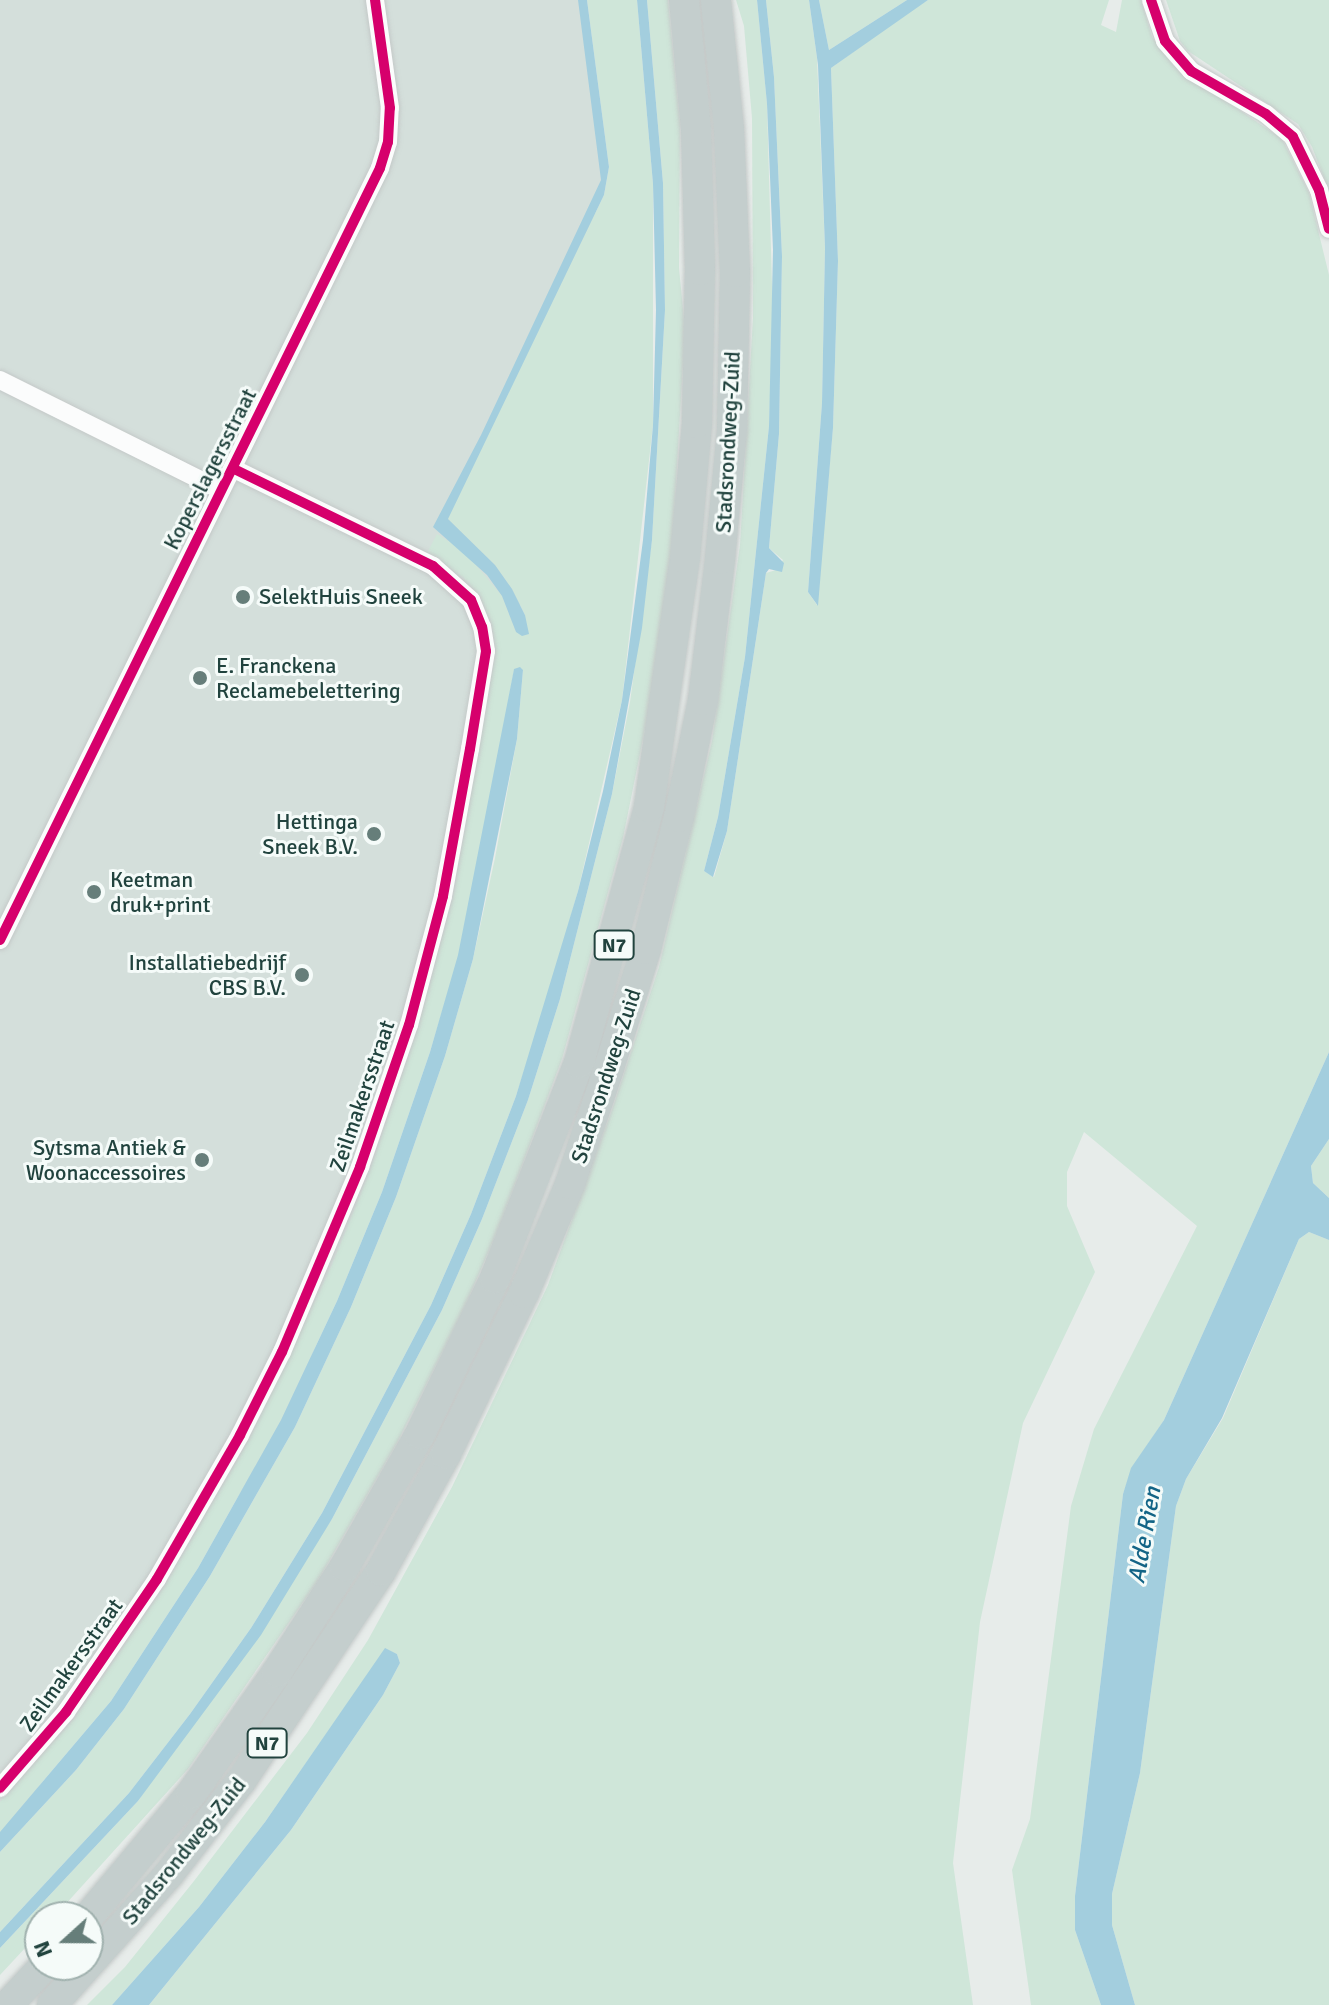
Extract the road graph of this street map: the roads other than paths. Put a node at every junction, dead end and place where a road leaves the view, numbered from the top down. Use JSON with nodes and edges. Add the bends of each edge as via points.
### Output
{"nodes":[{"id":1,"x":375,"y":0,"type":"edge"},
{"id":2,"x":684,"y":0,"type":"edge"},
{"id":3,"x":716,"y":0,"type":"edge"},
{"id":4,"x":1151,"y":0,"type":"edge"},
{"id":5,"x":1329,"y":229,"type":"edge"},
{"id":6,"x":0,"y":380,"type":"edge"},
{"id":7,"x":234,"y":469,"type":"junction"},
{"id":8,"x":221,"y":490,"type":"junction"},
{"id":9,"x":0,"y":940,"type":"edge"},
{"id":10,"x":0,"y":1788,"type":"edge"},
{"id":11,"x":101,"y":1901,"type":"edge"},
{"id":12,"x":30,"y":1981,"type":"edge"},
{"id":13,"x":8,"y":2005,"type":"edge"},
{"id":14,"x":52,"y":2005,"type":"edge"}],
"edges":[{"from":1,"to":7,"type":"street","name":"Koperslagersstraat","via":[[390,108],[388,142]]},
{"from":2,"to":11,"type":"highway","name":"Stadsrondweg-Zuid","number":"N7","via":[[696,129],[700,270],[697,423],[685,558],[649,807],[579,1063],[495,1278],[420,1434],[345,1566],[191,1794]]},
{"from":3,"to":14,"type":"highway","name":"Stadsrondweg-Zuid","number":"N7","via":[[735,272],[732,429],[720,559],[703,700],[679,817],[609,1068],[570,1184],[524,1293],[446,1454],[381,1571],[241,1781],[169,1874]]},
{"from":4,"to":5,"type":"street","via":[[1165,41],[1191,71],[1266,114],[1293,137],[1319,190]]},
{"from":6,"to":8,"type":"street"},
{"from":7,"to":8,"type":"street","name":"Koperslagersstraat"},
{"from":7,"to":10,"type":"street","name":"Zeilmakersstraat","via":[[433,566],[471,600],[486,651],[470,749],[443,896],[409,1025],[360,1167],[282,1352],[157,1579],[66,1712]]},
{"from":8,"to":9,"type":"street","name":"Koperslagersstraat"},
{"from":12,"to":13,"type":"highway"}]}
